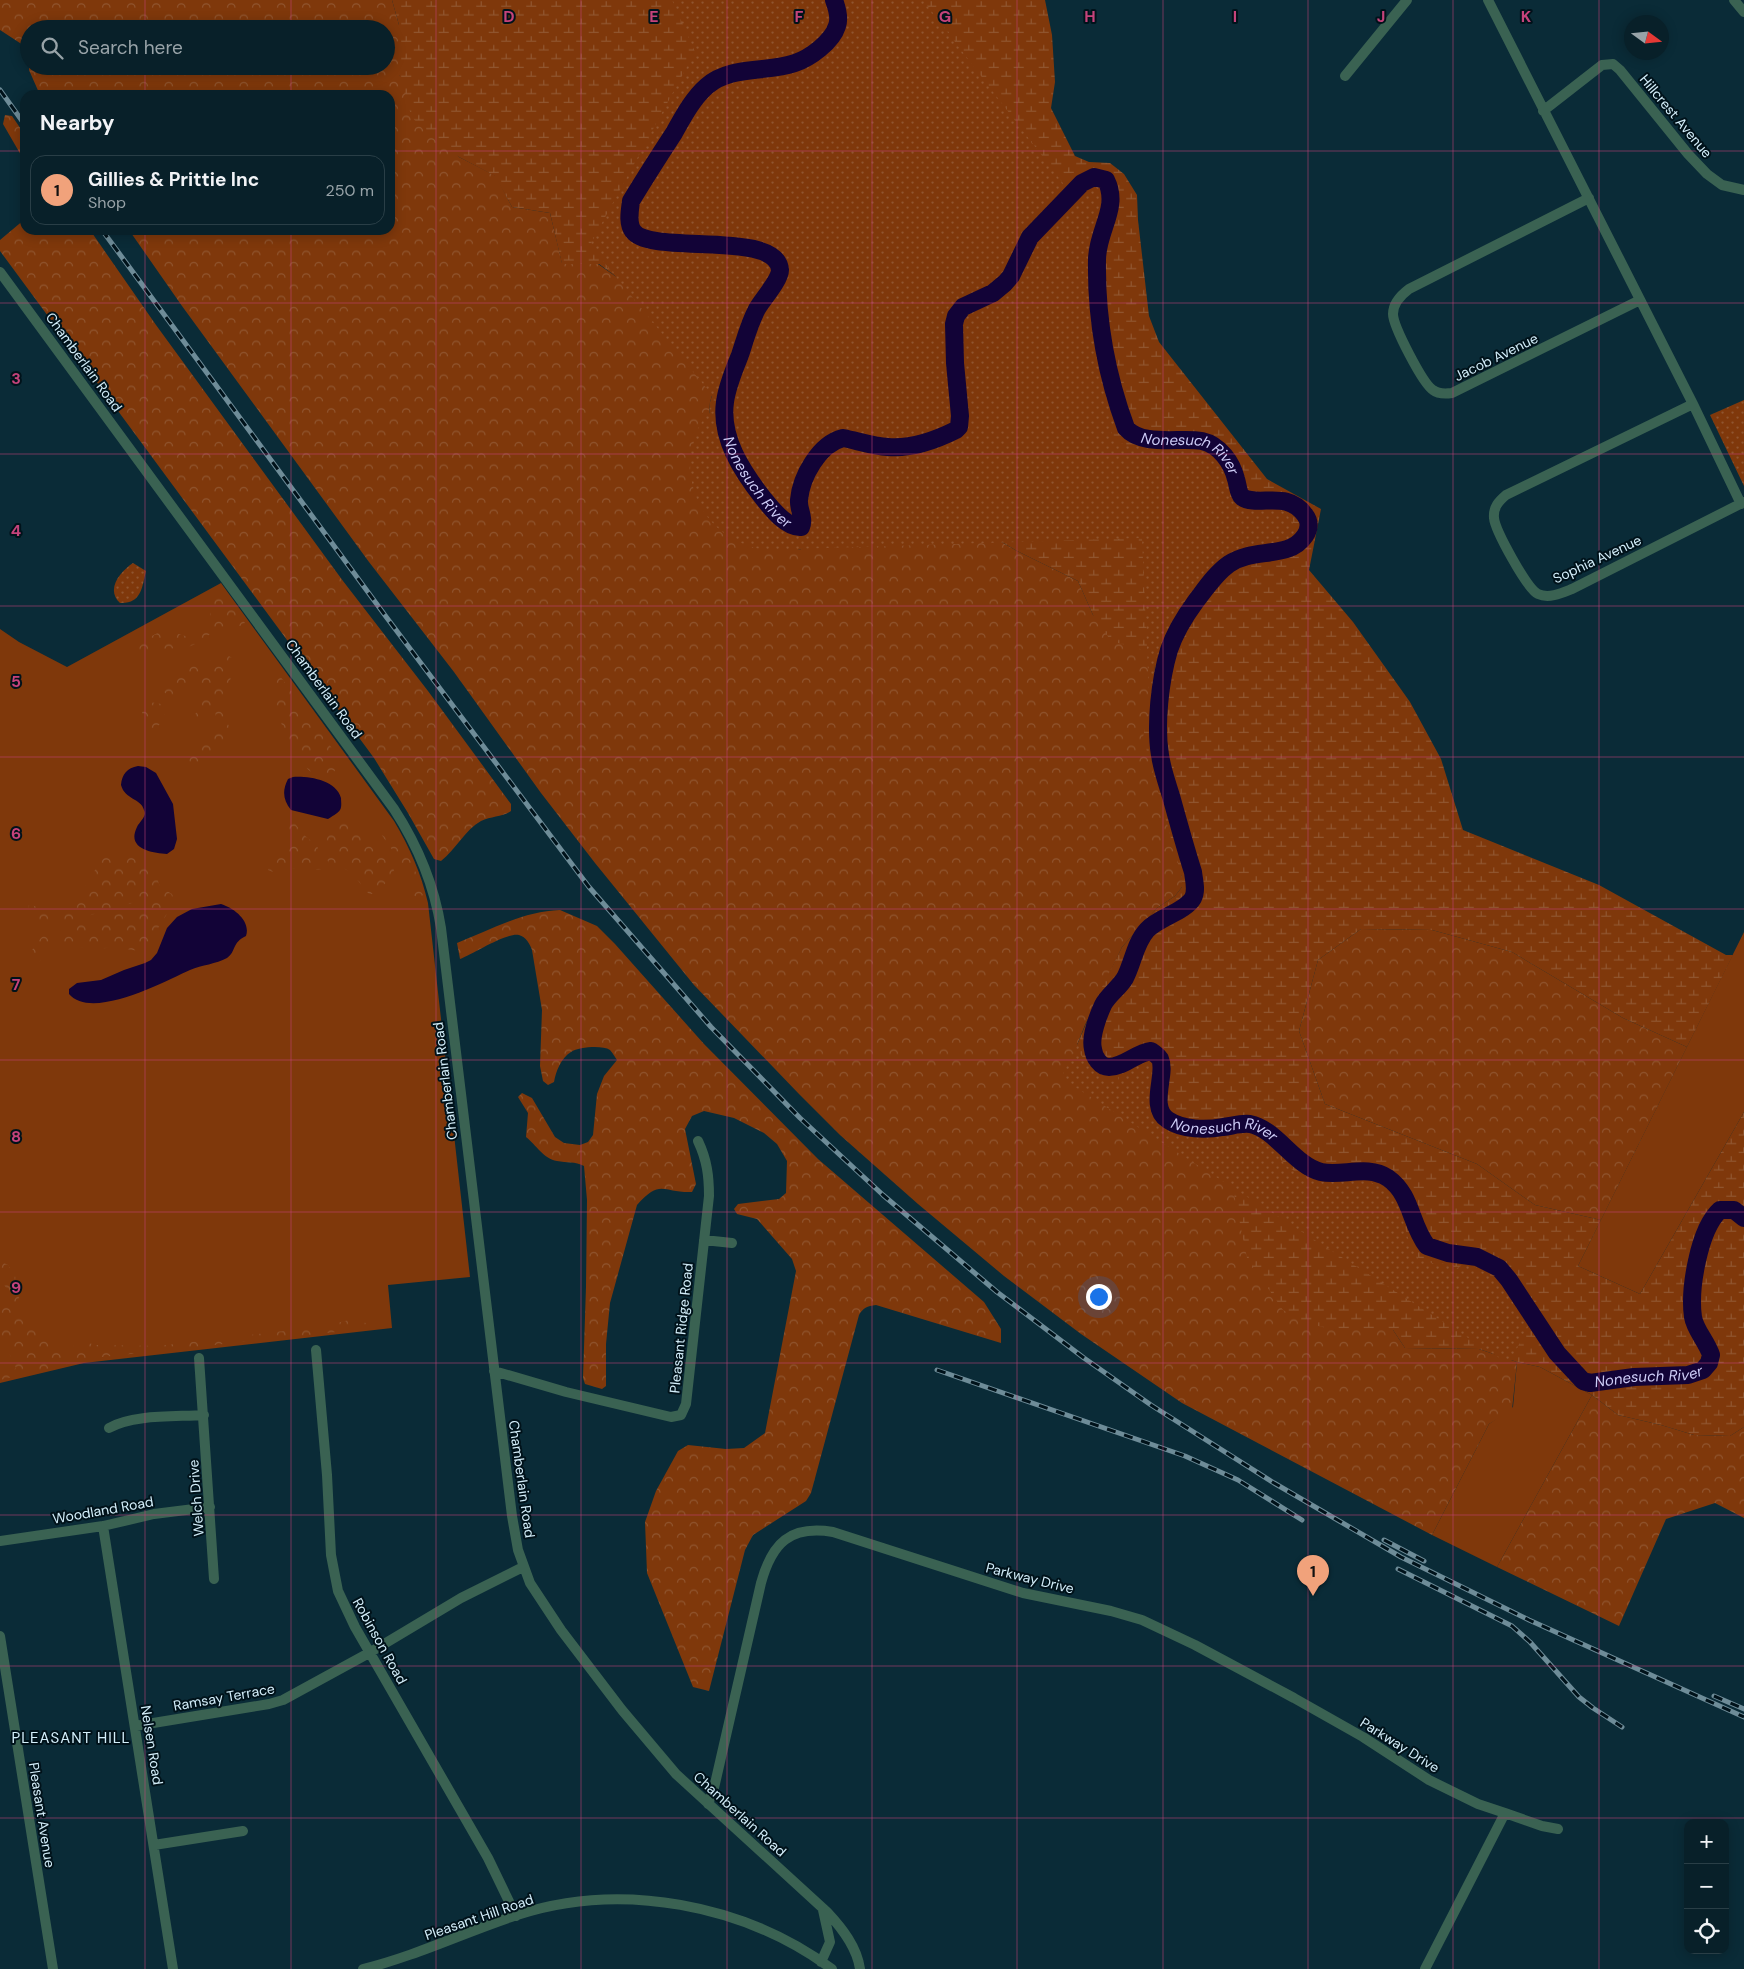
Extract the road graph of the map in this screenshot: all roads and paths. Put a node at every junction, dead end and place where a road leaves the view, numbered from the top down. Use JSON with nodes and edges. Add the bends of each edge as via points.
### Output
{"nodes":[{"id":1,"x":1407,"y":0,"type":"edge"},
{"id":2,"x":1488,"y":0,"type":"edge"},
{"id":3,"x":1734,"y":0,"type":"edge"},
{"id":4,"x":1744,"y":12,"type":"edge"},
{"id":5,"x":1345,"y":76,"type":"dead end"},
{"id":6,"x":1543,"y":111,"type":"junction"},
{"id":7,"x":1744,"y":190,"type":"edge"},
{"id":8,"x":1589,"y":198,"type":"junction"},
{"id":9,"x":0,"y":272,"type":"edge"},
{"id":10,"x":1640,"y":300,"type":"junction"},
{"id":11,"x":1692,"y":404,"type":"junction"},
{"id":12,"x":1742,"y":503,"type":"edge"},
{"id":13,"x":698,"y":1141,"type":"dead end"},
{"id":14,"x":704,"y":1240,"type":"junction"},
{"id":15,"x":732,"y":1243,"type":"dead end"},
{"id":16,"x":316,"y":1350,"type":"dead end"},
{"id":17,"x":199,"y":1358,"type":"dead end"},
{"id":18,"x":494,"y":1371,"type":"junction"},
{"id":19,"x":204,"y":1415,"type":"junction"},
{"id":20,"x":109,"y":1428,"type":"dead end"},
{"id":21,"x":210,"y":1507,"type":"junction"},
{"id":22,"x":104,"y":1526,"type":"junction"},
{"id":23,"x":0,"y":1541,"type":"edge"},
{"id":24,"x":523,"y":1567,"type":"junction"},
{"id":25,"x":214,"y":1579,"type":"dead end"},
{"id":26,"x":0,"y":1636,"type":"edge"},
{"id":27,"x":369,"y":1653,"type":"junction"},
{"id":28,"x":135,"y":1726,"type":"junction"},
{"id":29,"x":708,"y":1804,"type":"junction"},
{"id":30,"x":1505,"y":1813,"type":"junction"},
{"id":31,"x":1558,"y":1829,"type":"dead end"},
{"id":32,"x":243,"y":1830,"type":"dead end"},
{"id":33,"x":154,"y":1845,"type":"junction"},
{"id":34,"x":822,"y":1907,"type":"junction"},
{"id":35,"x":516,"y":1916,"type":"junction"},
{"id":36,"x":821,"y":1962,"type":"junction"},
{"id":37,"x":52,"y":1969,"type":"edge"},
{"id":38,"x":173,"y":1969,"type":"edge"},
{"id":39,"x":363,"y":1969,"type":"edge"},
{"id":40,"x":832,"y":1969,"type":"edge"},
{"id":41,"x":860,"y":1969,"type":"edge"},
{"id":42,"x":1425,"y":1969,"type":"edge"}],
"edges":[{"from":1,"to":5,"type":"street"},
{"from":2,"to":6,"type":"street"},
{"from":3,"to":4,"type":"street"},
{"from":6,"to":7,"type":"street","name":"Hillcrest Avenue","via":[[1602,65],[1612,64],[1707,174],[1722,185]]},
{"from":6,"to":8,"type":"street"},
{"from":8,"to":10,"type":"street"},
{"from":8,"to":10,"type":"street","name":"Jacob Avenue","via":[[1409,289],[1394,308],[1396,327],[1428,386],[1436,392],[1452,394]]},
{"from":9,"to":18,"type":"street","name":"Chamberlain Road","via":[[394,808],[423,861],[435,896],[442,938]]},
{"from":10,"to":11,"type":"street"},
{"from":11,"to":12,"type":"street"},
{"from":11,"to":12,"type":"street","name":"Sophia Avenue","via":[[1506,495],[1495,510],[1496,526],[1527,583],[1537,594],[1548,596],[1572,589]]},
{"from":13,"to":14,"type":"street","name":"Pleasant Ridge Road","via":[[707,1162],[709,1179]]},
{"from":14,"to":15,"type":"street"},
{"from":14,"to":18,"type":"street","name":"Pleasant Ridge Road","via":[[686,1404],[681,1415],[665,1416]]},
{"from":16,"to":27,"type":"street","name":"Robinson Road","via":[[333,1573],[345,1609]]},
{"from":17,"to":19,"type":"street","name":"Welch Drive"},
{"from":18,"to":24,"type":"street","name":"Chamberlain Road","via":[[512,1516]]},
{"from":19,"to":20,"type":"street","via":[[146,1419]]},
{"from":19,"to":21,"type":"street","name":"Welch Drive"},
{"from":21,"to":22,"type":"street","name":"Woodland Road","via":[[134,1517]]},
{"from":21,"to":25,"type":"street","name":"Welch Drive"},
{"from":22,"to":23,"type":"street","name":"Woodland Road"},
{"from":22,"to":28,"type":"street","name":"Nelsen Road"},
{"from":24,"to":27,"type":"street","name":"Ramsay Terrace","via":[[461,1598]]},
{"from":24,"to":29,"type":"street","name":"Chamberlain Road","via":[[547,1610],[622,1710],[676,1774]]},
{"from":26,"to":37,"type":"street","name":"Pleasant Avenue"},
{"from":27,"to":28,"type":"street","name":"Ramsay Terrace","via":[[303,1691],[275,1703]]},
{"from":27,"to":35,"type":"street","name":"Robinson Road","via":[[488,1858]]},
{"from":28,"to":33,"type":"street","name":"Nelsen Road"},
{"from":29,"to":30,"type":"street","name":"Parkway Drive","via":[[766,1567],[780,1544],[795,1534],[815,1530],[859,1539],[1023,1593],[1142,1620],[1294,1698],[1363,1737],[1416,1773],[1478,1804]]},
{"from":29,"to":34,"type":"street","name":"Chamberlain Road"},
{"from":30,"to":31,"type":"street","name":"Parkway Drive"},
{"from":30,"to":42,"type":"street"},
{"from":32,"to":33,"type":"street"},
{"from":33,"to":38,"type":"street","name":"Nelsen Road"},
{"from":34,"to":36,"type":"street","via":[[830,1942]]},
{"from":34,"to":41,"type":"street","name":"Chamberlain Road","via":[[846,1936]]},
{"from":35,"to":36,"type":"street","name":"Pleasant Hill Road","via":[[596,1901],[642,1900],[681,1905],[757,1927]]},
{"from":35,"to":39,"type":"street","name":"Pleasant Hill Road"},
{"from":36,"to":40,"type":"street","name":"Pleasant Hill Road"}]}
